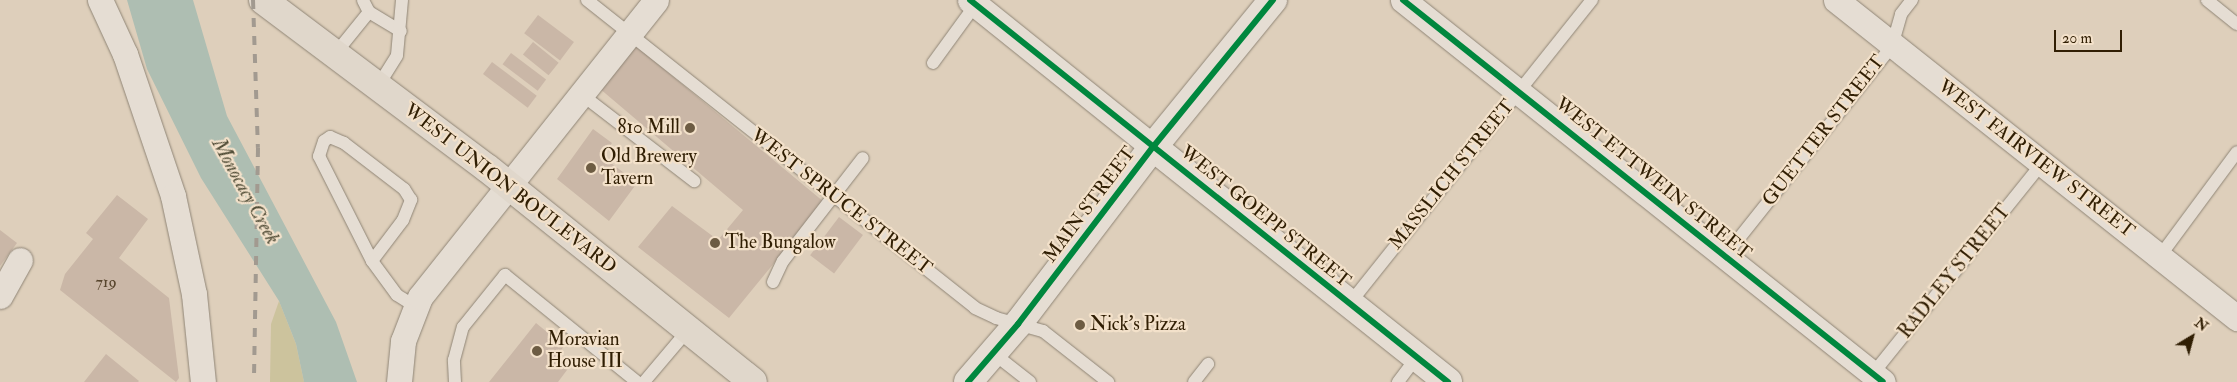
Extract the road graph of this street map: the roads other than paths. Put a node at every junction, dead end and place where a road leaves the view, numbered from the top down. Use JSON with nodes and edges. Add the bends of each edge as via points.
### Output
{"nodes":[{"id":1,"x":100,"y":0,"type":"edge"},
{"id":2,"x":262,"y":0,"type":"edge"},
{"id":3,"x":363,"y":0,"type":"edge"},
{"id":4,"x":402,"y":0,"type":"edge"},
{"id":5,"x":587,"y":0,"type":"edge"},
{"id":6,"x":656,"y":0,"type":"edge"},
{"id":7,"x":1273,"y":0,"type":"edge"},
{"id":8,"x":1403,"y":0,"type":"edge"},
{"id":9,"x":1592,"y":0,"type":"edge"},
{"id":10,"x":1836,"y":0,"type":"edge"},
{"id":11,"x":1912,"y":0,"type":"edge"},
{"id":12,"x":2207,"y":0,"type":"edge"},
{"id":13,"x":975,"y":2,"type":"edge"},
{"id":14,"x":369,"y":12,"type":"junction"},
{"id":15,"x":2237,"y":24,"type":"edge"},
{"id":16,"x":401,"y":31,"type":"junction"},
{"id":17,"x":630,"y":34,"type":"junction"},
{"id":18,"x":1892,"y":46,"type":"junction"},
{"id":19,"x":335,"y":54,"type":"junction"},
{"id":20,"x":933,"y":63,"type":"dead end"},
{"id":21,"x":378,"y":86,"type":"junction"},
{"id":22,"x":1519,"y":91,"type":"junction"},
{"id":23,"x":581,"y":94,"type":"junction"},
{"id":24,"x":1154,"y":147,"type":"junction"},
{"id":25,"x":2237,"y":152,"type":"edge"},
{"id":26,"x":863,"y":158,"type":"dead end"},
{"id":27,"x":2043,"y":162,"type":"junction"},
{"id":28,"x":694,"y":181,"type":"dead end"},
{"id":29,"x":508,"y":185,"type":"junction"},
{"id":30,"x":834,"y":197,"type":"junction"},
{"id":31,"x":1725,"y":256,"type":"junction"},
{"id":32,"x":2160,"y":256,"type":"junction"},
{"id":33,"x":20,"y":260,"type":"dead end"},
{"id":34,"x":372,"y":261,"type":"junction"},
{"id":35,"x":772,"y":282,"type":"dead end"},
{"id":36,"x":0,"y":296,"type":"edge"},
{"id":37,"x":1350,"y":303,"type":"junction"},
{"id":38,"x":416,"y":307,"type":"junction"},
{"id":39,"x":2237,"y":318,"type":"edge"},
{"id":40,"x":1018,"y":324,"type":"junction"},
{"id":41,"x":688,"y":330,"type":"junction"},
{"id":42,"x":993,"y":353,"type":"junction"},
{"id":43,"x":1417,"y":357,"type":"junction"},
{"id":44,"x":1208,"y":364,"type":"dead end"},
{"id":45,"x":1874,"y":379,"type":"edge"},
{"id":46,"x":203,"y":382,"type":"edge"},
{"id":47,"x":399,"y":382,"type":"edge"},
{"id":48,"x":455,"y":382,"type":"edge"},
{"id":49,"x":637,"y":382,"type":"edge"},
{"id":50,"x":644,"y":382,"type":"edge"},
{"id":51,"x":753,"y":382,"type":"edge"},
{"id":52,"x":968,"y":382,"type":"edge"},
{"id":53,"x":1030,"y":382,"type":"edge"},
{"id":54,"x":1108,"y":382,"type":"edge"},
{"id":55,"x":1194,"y":382,"type":"edge"},
{"id":56,"x":1398,"y":382,"type":"edge"},
{"id":57,"x":1448,"y":382,"type":"edge"}],
"edges":[{"from":1,"to":46,"type":"street","via":[[125,54],[173,196],[194,294]]},
{"from":2,"to":19,"type":"main road","name":"WEST UNION BOULEVARD"},
{"from":3,"to":14,"type":"lane"},
{"from":4,"to":16,"type":"lane"},
{"from":5,"to":17,"type":"lane","name":"WEST SPRUCE STREET"},
{"from":6,"to":17,"type":"street"},
{"from":7,"to":24,"type":"street","name":"MAIN STREET"},
{"from":8,"to":22,"type":"street","name":"WEST ETTWEIN STREET"},
{"from":9,"to":22,"type":"lane","name":"MASSLICH STREET"},
{"from":10,"to":18,"type":"street","name":"WEST FAIRVIEW STREET"},
{"from":11,"to":18,"type":"lane","name":"GUETTER STREET","via":[[1901,14]]},
{"from":12,"to":15,"type":"lane"},
{"from":13,"to":20,"type":"lane"},
{"from":13,"to":24,"type":"street","name":"WEST GOEPP STREET"},
{"from":14,"to":16,"type":"lane"},
{"from":14,"to":19,"type":"lane"},
{"from":16,"to":21,"type":"lane","via":[[398,55]]},
{"from":17,"to":23,"type":"street"},
{"from":17,"to":30,"type":"lane","name":"WEST SPRUCE STREET"},
{"from":18,"to":27,"type":"street","name":"WEST FAIRVIEW STREET"},
{"from":18,"to":31,"type":"lane","name":"GUETTER STREET"},
{"from":19,"to":21,"type":"main road","name":"WEST UNION BOULEVARD"},
{"from":21,"to":29,"type":"main road","name":"WEST UNION BOULEVARD"},
{"from":22,"to":31,"type":"street","name":"WEST ETTWEIN STREET"},
{"from":22,"to":37,"type":"lane","name":"MASSLICH STREET"},
{"from":23,"to":28,"type":"lane"},
{"from":23,"to":29,"type":"street"},
{"from":24,"to":37,"type":"street","name":"WEST GOEPP STREET"},
{"from":24,"to":40,"type":"street","name":"MAIN STREET"},
{"from":25,"to":32,"type":"lane"},
{"from":26,"to":30,"type":"lane"},
{"from":27,"to":32,"type":"street","name":"WEST FAIRVIEW STREET"},
{"from":27,"to":45,"type":"lane","name":"RADLEY STREET"},
{"from":29,"to":38,"type":"street","via":[[462,240]]},
{"from":29,"to":41,"type":"main road","name":"WEST UNION BOULEVARD"},
{"from":30,"to":35,"type":"lane","via":[[783,261]]},
{"from":30,"to":40,"type":"lane","name":"WEST SPRUCE STREET","via":[[975,308]]},
{"from":31,"to":45,"type":"street","name":"WEST ETTWEIN STREET"},
{"from":32,"to":39,"type":"street","name":"WEST FAIRVIEW STREET"},
{"from":33,"to":36,"type":"street"},
{"from":34,"to":34,"type":"lane","via":[[319,156],[324,141],[330,137],[344,143],[404,189],[411,200],[403,220]]},
{"from":34,"to":38,"type":"lane","via":[[397,295]]},
{"from":37,"to":43,"type":"street","name":"WEST GOEPP STREET"},
{"from":38,"to":47,"type":"street","via":[[403,341]]},
{"from":40,"to":42,"type":"street","name":"MAIN STREET"},
{"from":40,"to":54,"type":"lane","name":"WEST SPRUCE STREET","via":[[1043,331]]},
{"from":41,"to":50,"type":"lane"},
{"from":41,"to":51,"type":"main road","name":"WEST UNION BOULEVARD"},
{"from":42,"to":52,"type":"street","name":"MAIN STREET"},
{"from":42,"to":53,"type":"lane"},
{"from":43,"to":56,"type":"lane"},
{"from":43,"to":57,"type":"street","name":"WEST GOEPP STREET"},
{"from":44,"to":55,"type":"lane"},
{"from":48,"to":49,"type":"lane","via":[[454,360],[463,326],[505,274]]}]}
